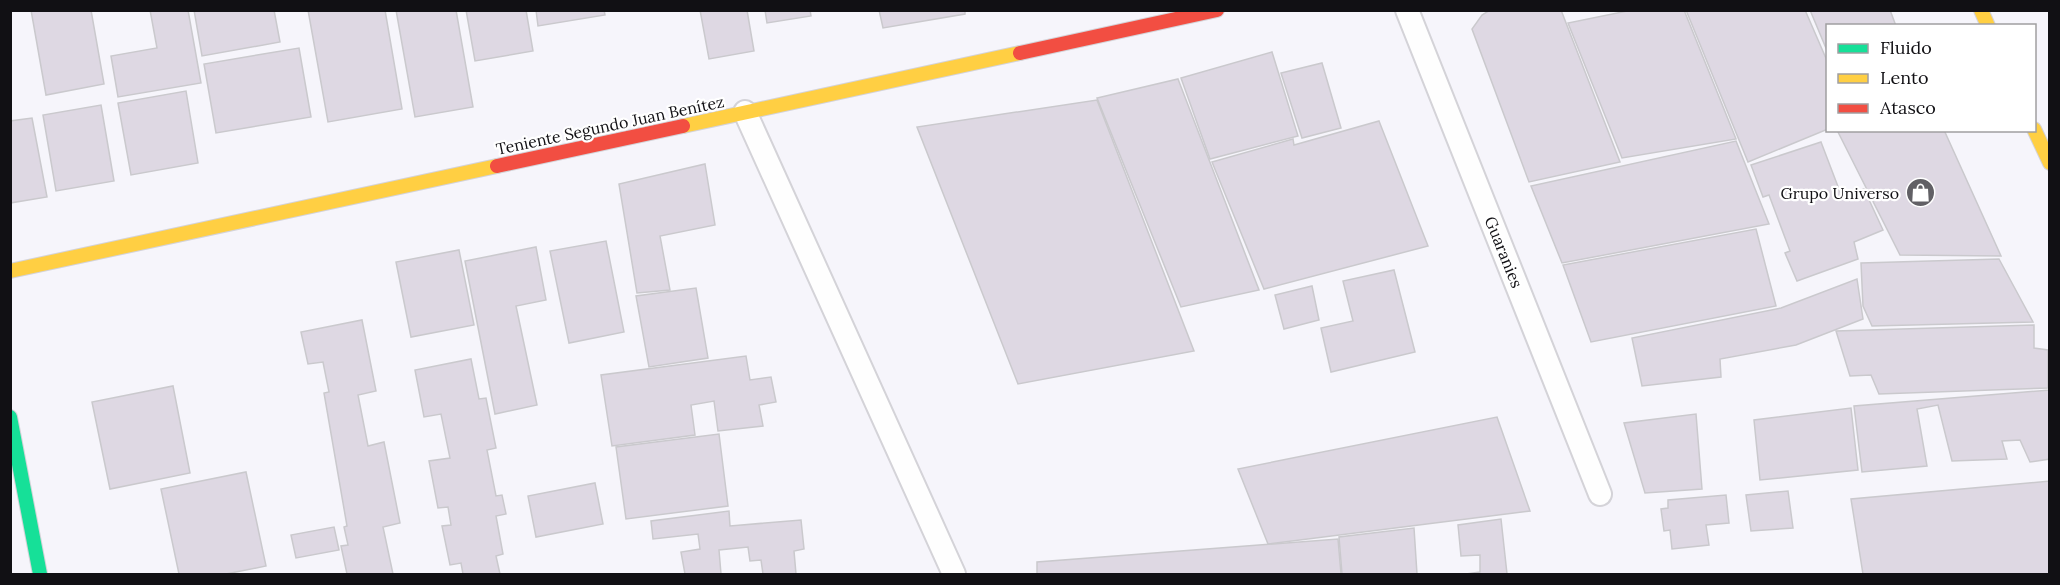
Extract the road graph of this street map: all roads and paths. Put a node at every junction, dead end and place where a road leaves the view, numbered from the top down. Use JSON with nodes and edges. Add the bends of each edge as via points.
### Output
{"nodes":[{"id":1,"x":1217,"y":10,"type":"edge"},
{"id":2,"x":1407,"y":10,"type":"edge"},
{"id":3,"x":1981,"y":10,"type":"edge"},
{"id":4,"x":1987,"y":24,"type":"edge"},
{"id":5,"x":746,"y":112,"type":"junction"},
{"id":6,"x":2035,"y":132,"type":"edge"},
{"id":7,"x":2049,"y":163,"type":"edge"},
{"id":8,"x":10,"y":271,"type":"edge"},
{"id":9,"x":10,"y":417,"type":"edge"},
{"id":10,"x":1600,"y":494,"type":"dead end"},
{"id":11,"x":40,"y":574,"type":"edge"},
{"id":12,"x":954,"y":574,"type":"edge"}],
"edges":[{"from":1,"to":5,"type":"main road","name":"Teniente Segundo Juan Benítez"},
{"from":2,"to":10,"type":"lane","name":"Guaranies"},
{"from":3,"to":4,"type":"main road"},
{"from":5,"to":8,"type":"main road","name":"Teniente Segundo Juan Benítez"},
{"from":5,"to":12,"type":"lane"},
{"from":6,"to":7,"type":"main road"},
{"from":9,"to":11,"type":"main road"}]}
